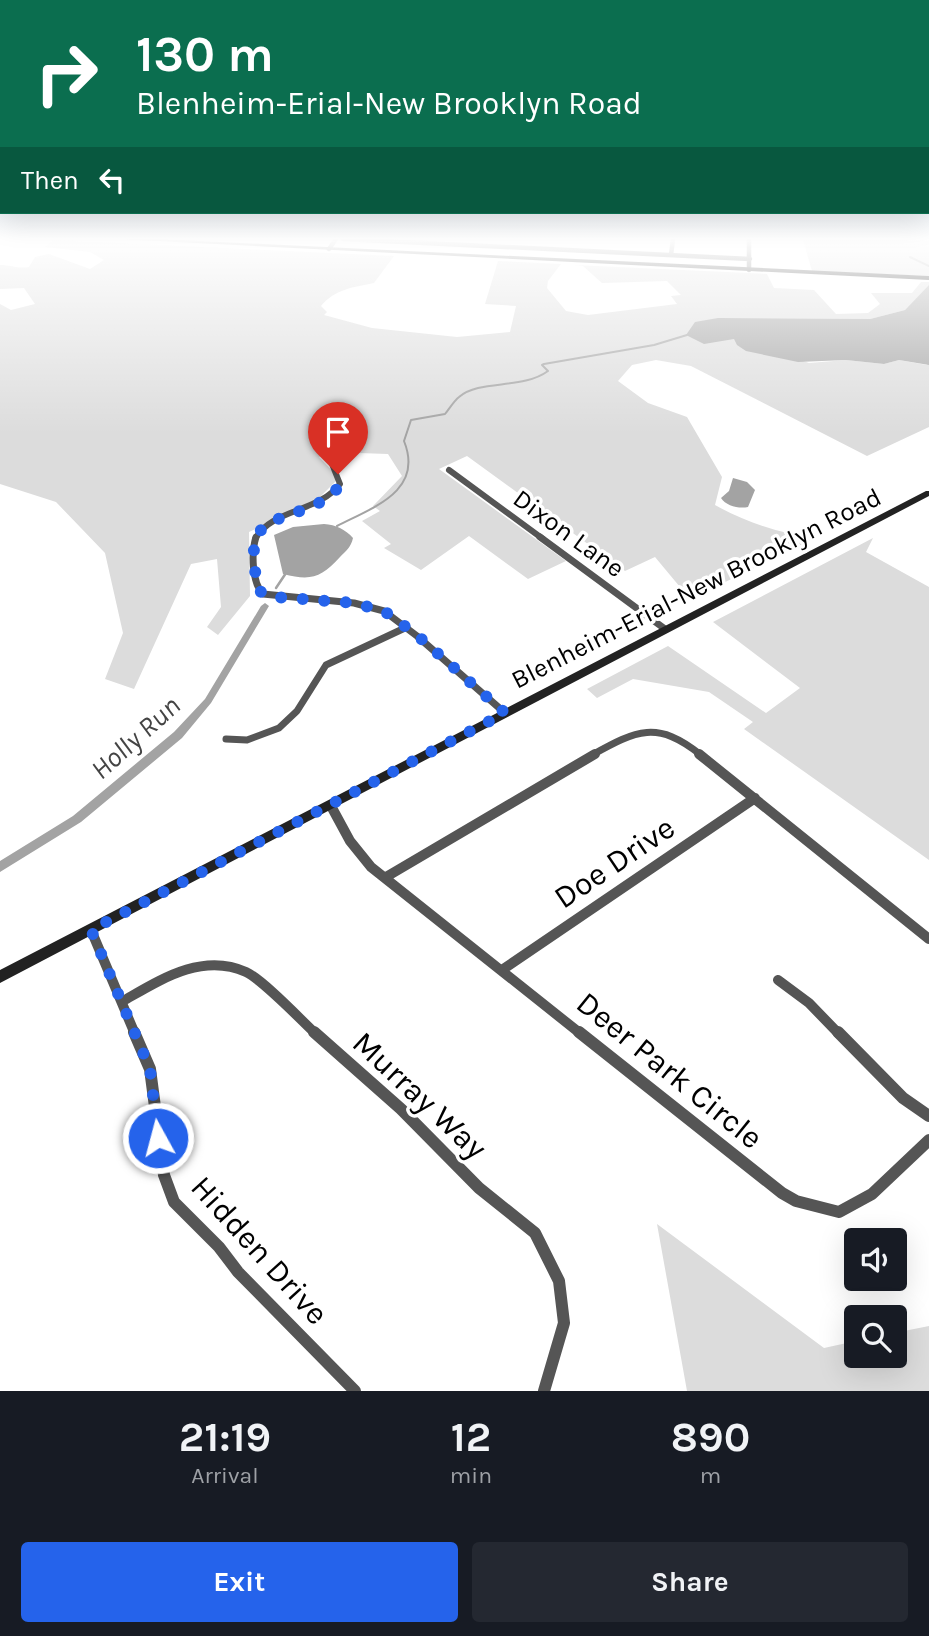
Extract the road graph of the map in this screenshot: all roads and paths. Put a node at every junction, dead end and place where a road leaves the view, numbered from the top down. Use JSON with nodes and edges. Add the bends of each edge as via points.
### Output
{"nodes":[{"id":1,"x":331,"y":464,"type":"dead end"},
{"id":2,"x":449,"y":470,"type":"dead end"},
{"id":3,"x":929,"y":494,"type":"edge"},
{"id":4,"x":407,"y":627,"type":"junction"},
{"id":5,"x":665,"y":629,"type":"junction"},
{"id":6,"x":505,"y":713,"type":"junction"},
{"id":7,"x":226,"y":739,"type":"dead end"},
{"id":8,"x":755,"y":799,"type":"junction"},
{"id":9,"x":331,"y":806,"type":"junction"},
{"id":10,"x":386,"y":877,"type":"junction"},
{"id":11,"x":91,"y":930,"type":"junction"},
{"id":12,"x":929,"y":939,"type":"edge"},
{"id":13,"x":502,"y":970,"type":"junction"},
{"id":14,"x":0,"y":977,"type":"edge"},
{"id":15,"x":778,"y":980,"type":"dead end"},
{"id":16,"x":123,"y":1002,"type":"junction"},
{"id":17,"x":929,"y":1116,"type":"edge"},
{"id":18,"x":929,"y":1139,"type":"edge"},
{"id":19,"x":355,"y":1391,"type":"edge"},
{"id":20,"x":544,"y":1391,"type":"edge"}],
"edges":[{"from":1,"to":4,"type":"street","via":[[340,484],[332,496],[274,521],[258,533],[257,588],[279,598],[369,607]]},
{"from":2,"to":5,"type":"street","name":"Dixon Lane"},
{"from":3,"to":5,"type":"street","name":"Blenheim-Erial-New Brooklyn Road"},
{"from":4,"to":6,"type":"street"},
{"from":4,"to":7,"type":"street","via":[[326,664],[297,711],[279,728],[247,740]]},
{"from":5,"to":6,"type":"street","name":"Blenheim-Erial-New Brooklyn Road"},
{"from":6,"to":9,"type":"street","name":"Blenheim-Erial-New Brooklyn Road"},
{"from":8,"to":10,"type":"street","via":[[682,740],[663,733],[630,734]]},
{"from":8,"to":12,"type":"street"},
{"from":8,"to":13,"type":"street","name":"Doe Drive"},
{"from":9,"to":10,"type":"street","name":"Deer Park Circle","via":[[350,841],[371,867]]},
{"from":9,"to":11,"type":"street","name":"Blenheim-Erial-New Brooklyn Road"},
{"from":10,"to":13,"type":"street","name":"Deer Park Circle"},
{"from":11,"to":14,"type":"street","name":"Blenheim-Erial-New Brooklyn Road"},
{"from":11,"to":16,"type":"street","name":"Hidden Drive"},
{"from":13,"to":18,"type":"street","name":"Deer Park Circle","via":[[796,1201],[839,1212],[855,1205]]},
{"from":15,"to":17,"type":"street","via":[[809,1003],[903,1098]]},
{"from":16,"to":19,"type":"street","name":"Hidden Drive","via":[[150,1069],[164,1175],[174,1202]]},
{"from":16,"to":20,"type":"street","name":"Murray Way","via":[[192,966],[225,964],[248,973],[401,1110],[479,1188],[535,1233],[559,1281],[564,1323]]}]}
